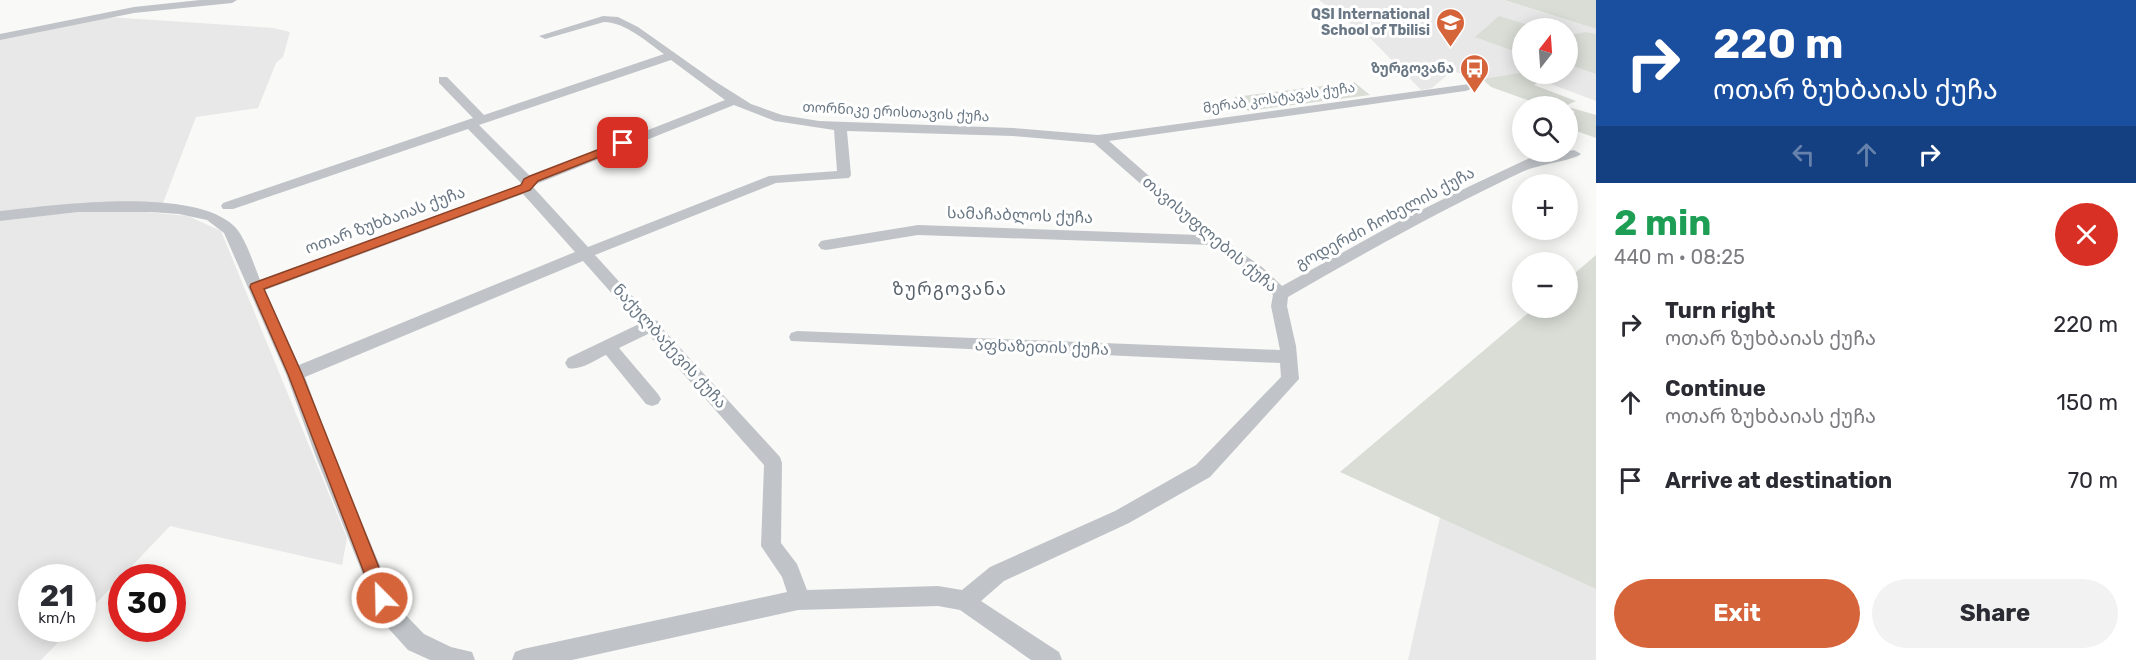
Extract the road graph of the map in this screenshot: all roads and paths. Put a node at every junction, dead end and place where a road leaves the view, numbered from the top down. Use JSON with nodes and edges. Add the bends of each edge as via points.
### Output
{"nodes":[{"id":1,"x":232,"y":0,"type":"edge"},
{"id":2,"x":545,"y":36,"type":"dead end"},
{"id":3,"x":0,"y":37,"type":"edge"},
{"id":4,"x":673,"y":55,"type":"junction"},
{"id":5,"x":443,"y":80,"type":"dead end"},
{"id":6,"x":1465,"y":87,"type":"dead end"},
{"id":7,"x":735,"y":100,"type":"junction"},
{"id":8,"x":475,"y":121,"type":"junction"},
{"id":9,"x":840,"y":127,"type":"junction"},
{"id":10,"x":1098,"y":139,"type":"junction"},
{"id":11,"x":1533,"y":162,"type":"edge"},
{"id":12,"x":527,"y":185,"type":"junction"},
{"id":13,"x":228,"y":206,"type":"dead end"},
{"id":14,"x":0,"y":216,"type":"edge"},
{"id":15,"x":1214,"y":240,"type":"junction"},
{"id":16,"x":826,"y":244,"type":"dead end"},
{"id":17,"x":587,"y":253,"type":"junction"},
{"id":18,"x":256,"y":287,"type":"junction"},
{"id":19,"x":1281,"y":294,"type":"junction"},
{"id":20,"x":652,"y":325,"type":"junction"},
{"id":21,"x":797,"y":337,"type":"dead end"},
{"id":22,"x":608,"y":346,"type":"junction"},
{"id":23,"x":1288,"y":357,"type":"junction"},
{"id":24,"x":574,"y":363,"type":"dead end"},
{"id":25,"x":295,"y":374,"type":"junction"},
{"id":26,"x":652,"y":399,"type":"dead end"},
{"id":27,"x":798,"y":600,"type":"junction"},
{"id":28,"x":965,"y":601,"type":"junction"},
{"id":29,"x":464,"y":660,"type":"edge"},
{"id":30,"x":523,"y":660,"type":"edge"},
{"id":31,"x":1051,"y":660,"type":"edge"}],
"edges":[{"from":1,"to":3,"type":"street","via":[[135,10]]},
{"from":2,"to":4,"type":"street","name":"თორნიკე ერისთავის ქუჩა","via":[[614,19]]},
{"from":4,"to":7,"type":"street","name":"თორნიკე ერისთავის ქუჩა"},
{"from":4,"to":8,"type":"street"},
{"from":5,"to":8,"type":"street","name":"ნაქულბაქევის ქუჩა"},
{"from":6,"to":10,"type":"street","name":"მერაბ კოსტავას ქუჩა"},
{"from":7,"to":9,"type":"street","name":"თორნიკე ერისთავის ქუჩა","via":[[778,118]]},
{"from":7,"to":12,"type":"street","name":"ოთარ ზუხბაიას ქუჩა"},
{"from":8,"to":12,"type":"street","name":"ნაქულბაქევის ქუჩა"},
{"from":8,"to":13,"type":"street"},
{"from":9,"to":10,"type":"street","name":"თორნიკე ერისთავის ქუჩა","via":[[1045,133]]},
{"from":9,"to":17,"type":"street","via":[[844,175],[774,179]]},
{"from":10,"to":15,"type":"street","name":"თავისუფლების ქუჩა"},
{"from":11,"to":19,"type":"street","name":"გოდერძი ჩოხელის ქუჩა","via":[[1410,221]]},
{"from":12,"to":17,"type":"street","name":"ნაქულბაქევის ქუჩა"},
{"from":12,"to":18,"type":"street","name":"ოთარ ზუხბაიას ქუჩა"},
{"from":14,"to":18,"type":"street","via":[[88,207],[179,208],[203,213],[230,231]]},
{"from":15,"to":16,"type":"street","name":"სამაჩაბლოს ქუჩა","via":[[918,230]]},
{"from":15,"to":19,"type":"street","name":"თავისუფლების ქუჩა"},
{"from":17,"to":20,"type":"street","name":"ნაქულბაქევის ქუჩა"},
{"from":17,"to":25,"type":"street"},
{"from":18,"to":25,"type":"street"},
{"from":19,"to":23,"type":"street","name":"თავისუფლების ქუჩა"},
{"from":20,"to":22,"type":"street"},
{"from":20,"to":27,"type":"street","name":"ნაქულბაქევის ქუჩა","via":[[773,463],[771,546],[788,566],[797,585]]},
{"from":21,"to":23,"type":"street","name":"აფხაზეთის ქუჩა"},
{"from":22,"to":24,"type":"street"},
{"from":22,"to":26,"type":"street"},
{"from":23,"to":28,"type":"street","name":"თავისუფლების ქუჩა","via":[[1290,379],[1203,471],[1122,517],[997,574]]},
{"from":25,"to":29,"type":"street","via":[[389,613],[416,642],[450,658]]},
{"from":27,"to":28,"type":"street","via":[[938,596]]},
{"from":27,"to":30,"type":"street"},
{"from":28,"to":31,"type":"street"}]}
